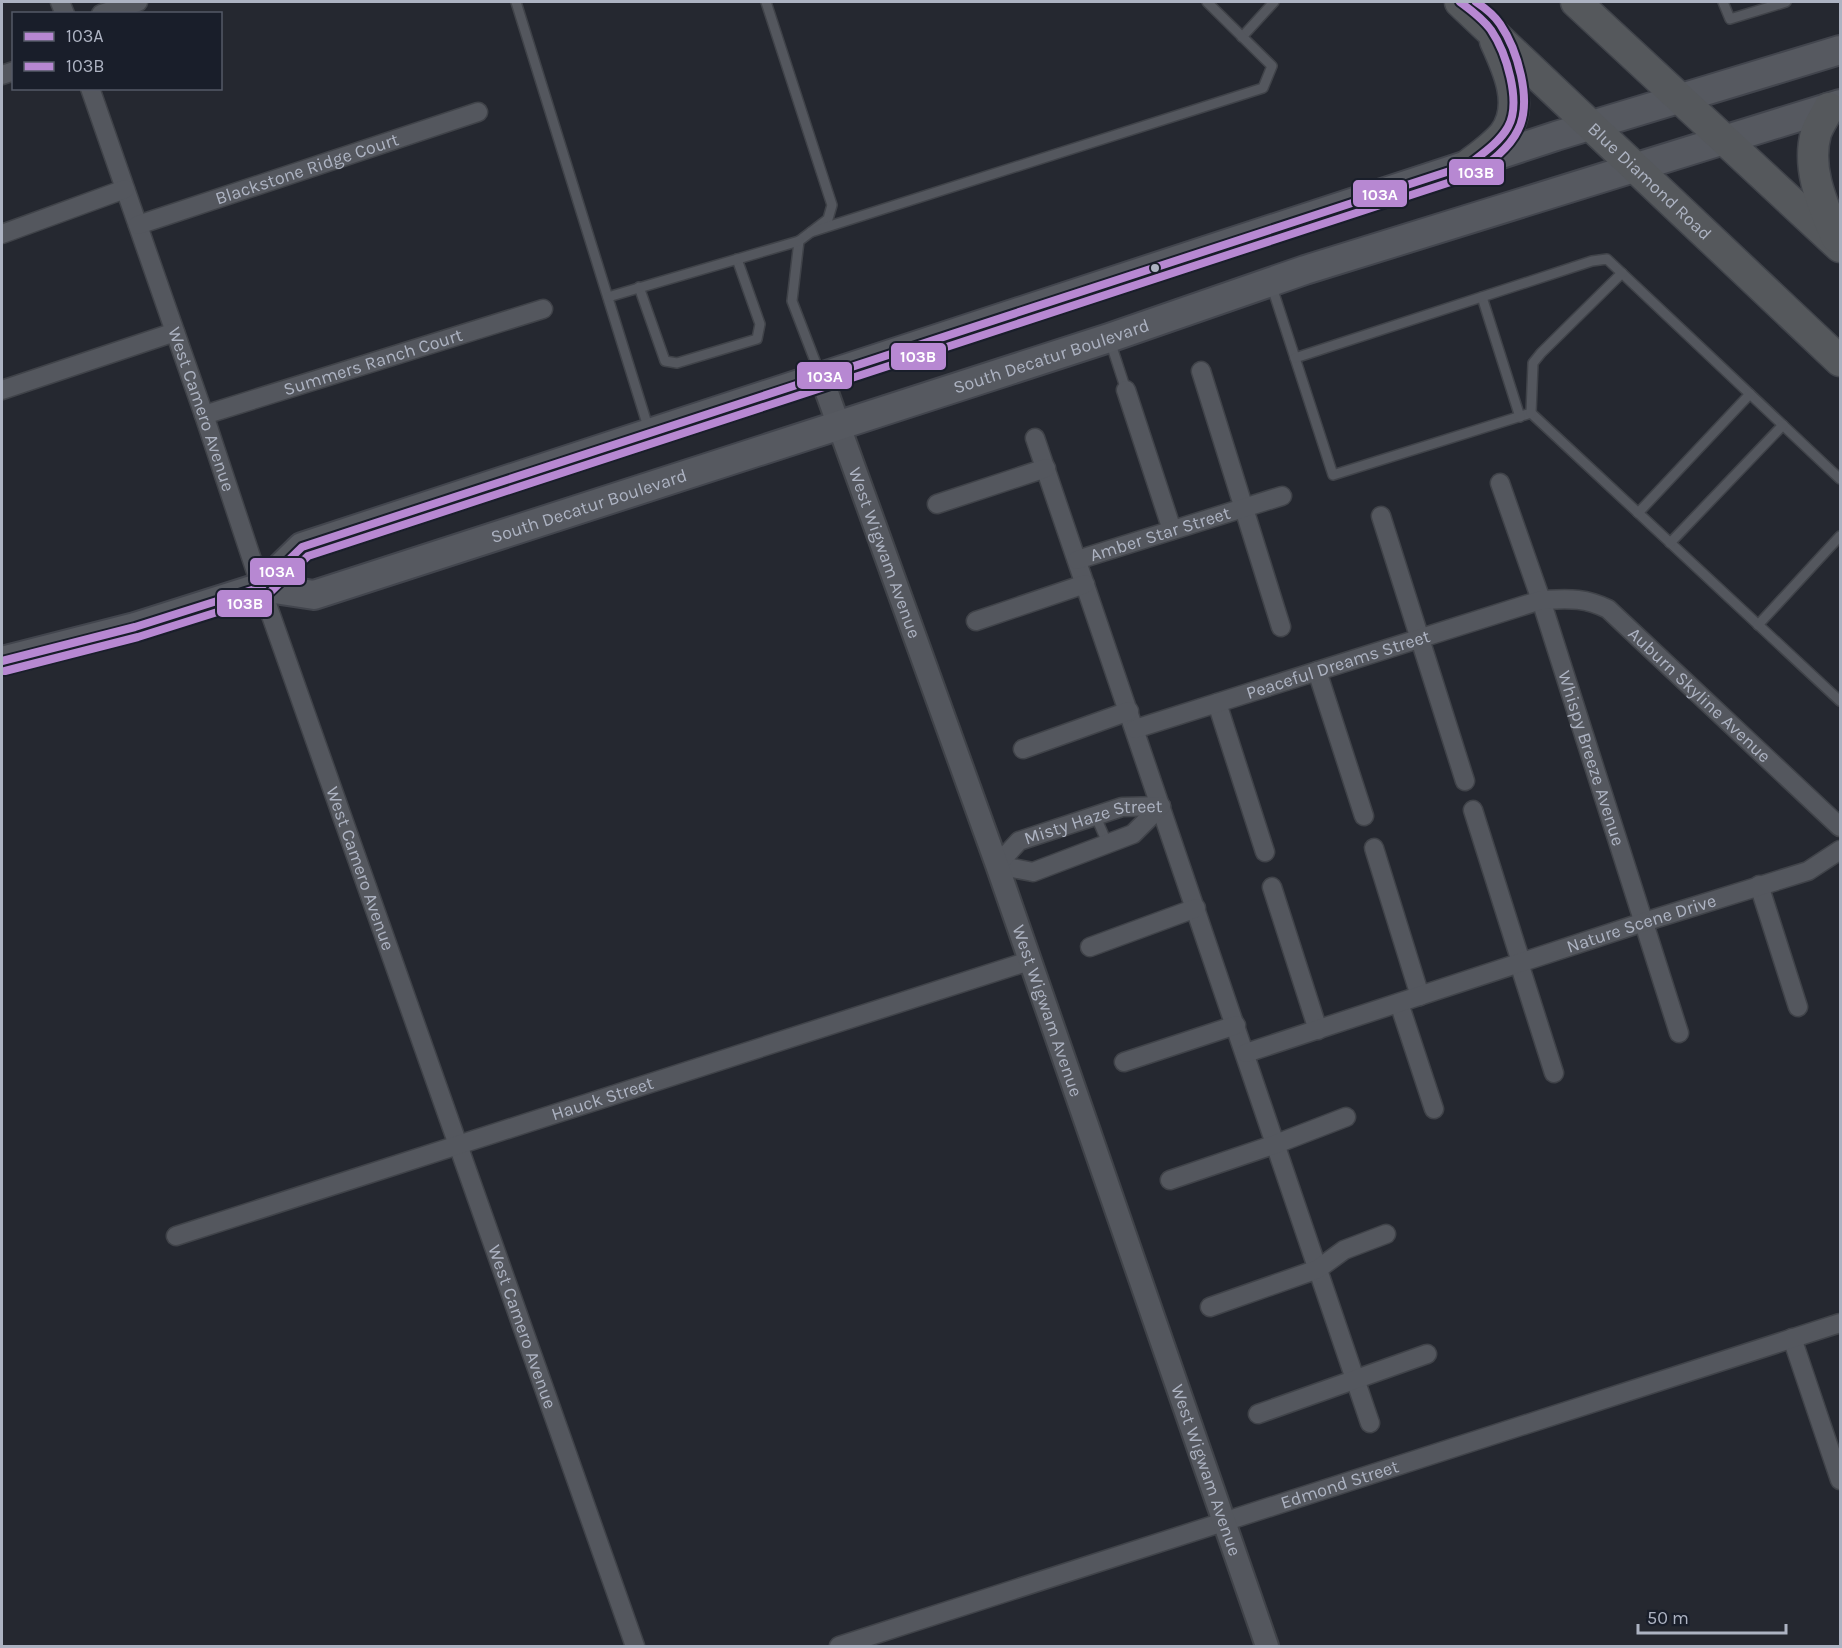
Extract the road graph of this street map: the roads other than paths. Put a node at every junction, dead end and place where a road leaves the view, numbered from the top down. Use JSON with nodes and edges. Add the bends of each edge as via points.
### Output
{"nodes":[{"id":1,"x":138,"y":2,"type":"edge"},
{"id":2,"x":516,"y":2,"type":"edge"},
{"id":3,"x":766,"y":2,"type":"edge"},
{"id":4,"x":1207,"y":2,"type":"edge"},
{"id":5,"x":1223,"y":2,"type":"edge"},
{"id":6,"x":1274,"y":2,"type":"edge"},
{"id":7,"x":1460,"y":2,"type":"edge"},
{"id":8,"x":1576,"y":2,"type":"edge"},
{"id":9,"x":1723,"y":2,"type":"edge"},
{"id":10,"x":1786,"y":2,"type":"edge"},
{"id":11,"x":1216,"y":10,"type":"junction"},
{"id":12,"x":107,"y":12,"type":"edge"},
{"id":13,"x":1490,"y":30,"type":"junction"},
{"id":14,"x":1242,"y":37,"type":"junction"},
{"id":15,"x":1840,"y":50,"type":"edge"},
{"id":16,"x":91,"y":90,"type":"edge"},
{"id":17,"x":1681,"y":99,"type":"junction"},
{"id":18,"x":1835,"y":106,"type":"edge"},
{"id":19,"x":478,"y":112,"type":"dead end"},
{"id":20,"x":1592,"y":126,"type":"junction"},
{"id":21,"x":1725,"y":140,"type":"junction"},
{"id":22,"x":1468,"y":165,"type":"junction"},
{"id":23,"x":1636,"y":168,"type":"junction"},
{"id":24,"x":125,"y":189,"type":"junction"},
{"id":25,"x":138,"y":225,"type":"junction"},
{"id":26,"x":811,"y":232,"type":"junction"},
{"id":27,"x":2,"y":234,"type":"edge"},
{"id":28,"x":799,"y":241,"type":"junction"},
{"id":29,"x":1840,"y":246,"type":"edge"},
{"id":30,"x":737,"y":259,"type":"junction"},
{"id":31,"x":1622,"y":273,"type":"junction"},
{"id":32,"x":1270,"y":282,"type":"junction"},
{"id":33,"x":639,"y":287,"type":"junction"},
{"id":34,"x":608,"y":297,"type":"junction"},
{"id":35,"x":1482,"y":297,"type":"junction"},
{"id":36,"x":543,"y":309,"type":"dead end"},
{"id":37,"x":175,"y":332,"type":"junction"},
{"id":38,"x":1109,"y":338,"type":"junction"},
{"id":39,"x":1295,"y":358,"type":"junction"},
{"id":40,"x":1840,"y":361,"type":"edge"},
{"id":41,"x":1201,"y":371,"type":"dead end"},
{"id":42,"x":821,"y":376,"type":"junction"},
{"id":43,"x":2,"y":390,"type":"edge"},
{"id":44,"x":1126,"y":390,"type":"joint"},
{"id":45,"x":1750,"y":394,"type":"junction"},
{"id":46,"x":1531,"y":413,"type":"junction"},
{"id":47,"x":204,"y":415,"type":"junction"},
{"id":48,"x":1520,"y":417,"type":"junction"},
{"id":49,"x":1782,"y":424,"type":"junction"},
{"id":50,"x":838,"y":425,"type":"junction"},
{"id":51,"x":650,"y":432,"type":"junction"},
{"id":52,"x":1035,"y":438,"type":"dead end"},
{"id":53,"x":1046,"y":468,"type":"junction"},
{"id":54,"x":1840,"y":479,"type":"edge"},
{"id":55,"x":1500,"y":483,"type":"dead end"},
{"id":56,"x":1282,"y":496,"type":"dead end"},
{"id":57,"x":937,"y":504,"type":"dead end"},
{"id":58,"x":1244,"y":508,"type":"junction"},
{"id":59,"x":1638,"y":513,"type":"junction"},
{"id":60,"x":1381,"y":516,"type":"dead end"},
{"id":61,"x":1172,"y":530,"type":"junction"},
{"id":62,"x":1840,"y":536,"type":"edge"},
{"id":63,"x":1670,"y":543,"type":"junction"},
{"id":64,"x":1077,"y":560,"type":"junction"},
{"id":65,"x":1086,"y":584,"type":"junction"},
{"id":66,"x":261,"y":587,"type":"junction"},
{"id":67,"x":1541,"y":600,"type":"junction"},
{"id":68,"x":976,"y":621,"type":"dead end"},
{"id":69,"x":1758,"y":625,"type":"junction"},
{"id":70,"x":1281,"y":627,"type":"dead end"},
{"id":71,"x":1420,"y":639,"type":"junction"},
{"id":72,"x":2,"y":661,"type":"edge"},
{"id":73,"x":1317,"y":671,"type":"junction"},
{"id":74,"x":1840,"y":701,"type":"edge"},
{"id":75,"x":1217,"y":703,"type":"junction"},
{"id":76,"x":1129,"y":711,"type":"junction"},
{"id":77,"x":1135,"y":729,"type":"junction"},
{"id":78,"x":1023,"y":749,"type":"dead end"},
{"id":79,"x":1465,"y":781,"type":"dead end"},
{"id":80,"x":1161,"y":806,"type":"junction"},
{"id":81,"x":1473,"y":810,"type":"dead end"},
{"id":82,"x":1364,"y":816,"type":"dead end"},
{"id":83,"x":1096,"y":817,"type":"junction"},
{"id":84,"x":1840,"y":826,"type":"edge"},
{"id":85,"x":1108,"y":844,"type":"junction"},
{"id":86,"x":1374,"y":848,"type":"dead end"},
{"id":87,"x":1840,"y":850,"type":"edge"},
{"id":88,"x":1265,"y":852,"type":"dead end"},
{"id":89,"x":998,"y":865,"type":"junction"},
{"id":90,"x":1760,"y":885,"type":"junction"},
{"id":91,"x":1272,"y":887,"type":"dead end"},
{"id":92,"x":1196,"y":908,"type":"junction"},
{"id":93,"x":1644,"y":922,"type":"junction"},
{"id":94,"x":1090,"y":947,"type":"dead end"},
{"id":95,"x":1029,"y":961,"type":"junction"},
{"id":96,"x":1520,"y":963,"type":"junction"},
{"id":97,"x":1420,"y":996,"type":"junction"},
{"id":98,"x":1399,"y":1003,"type":"junction"},
{"id":99,"x":1798,"y":1006,"type":"dead end"},
{"id":100,"x":1236,"y":1025,"type":"junction"},
{"id":101,"x":1318,"y":1030,"type":"junction"},
{"id":102,"x":1679,"y":1033,"type":"dead end"},
{"id":103,"x":1246,"y":1053,"type":"junction"},
{"id":104,"x":1124,"y":1062,"type":"dead end"},
{"id":105,"x":1554,"y":1073,"type":"dead end"},
{"id":106,"x":1434,"y":1109,"type":"dead end"},
{"id":107,"x":1346,"y":1117,"type":"dead end"},
{"id":108,"x":459,"y":1144,"type":"junction"},
{"id":109,"x":1276,"y":1144,"type":"junction"},
{"id":110,"x":1170,"y":1180,"type":"dead end"},
{"id":111,"x":1386,"y":1234,"type":"dead end"},
{"id":112,"x":176,"y":1236,"type":"dead end"},
{"id":113,"x":1318,"y":1269,"type":"junction"},
{"id":114,"x":1210,"y":1307,"type":"dead end"},
{"id":115,"x":1840,"y":1323,"type":"edge"},
{"id":116,"x":1792,"y":1338,"type":"junction"},
{"id":117,"x":1427,"y":1354,"type":"dead end"},
{"id":118,"x":1356,"y":1379,"type":"junction"},
{"id":119,"x":1258,"y":1414,"type":"dead end"},
{"id":120,"x":1370,"y":1423,"type":"dead end"},
{"id":121,"x":1840,"y":1480,"type":"edge"},
{"id":122,"x":1224,"y":1522,"type":"junction"},
{"id":123,"x":635,"y":1647,"type":"edge"},
{"id":124,"x":839,"y":1647,"type":"edge"},
{"id":125,"x":1267,"y":1647,"type":"edge"}],
"edges":[{"from":1,"to":12,"type":"street"},
{"from":2,"to":34,"type":"lane"},
{"from":3,"to":26,"type":"lane","via":[[832,205],[828,219]]},
{"from":4,"to":11,"type":"lane"},
{"from":5,"to":11,"type":"lane"},
{"from":6,"to":14,"type":"lane"},
{"from":7,"to":13,"type":"highway","name":"Blue Diamond Road"},
{"from":8,"to":17,"type":"highway"},
{"from":9,"to":10,"type":"lane","via":[[1730,19]]},
{"from":11,"to":14,"type":"lane"},
{"from":13,"to":20,"type":"highway","name":"Blue Diamond Road"},
{"from":13,"to":22,"type":"highway","via":[[1510,75],[1512,118],[1493,146]]},
{"from":14,"to":26,"type":"lane","via":[[1272,66],[1263,88]]},
{"from":15,"to":17,"type":"main road","name":"South Decatur Boulevard"},
{"from":16,"to":24,"type":"street","name":"West Camero Avenue"},
{"from":17,"to":20,"type":"main road","name":"South Decatur Boulevard"},
{"from":17,"to":21,"type":"highway"},
{"from":18,"to":21,"type":"main road","name":"South Decatur Boulevard"},
{"from":18,"to":29,"type":"highway","via":[[1816,132],[1814,173]]},
{"from":19,"to":25,"type":"street","name":"Blackstone Ridge Court"},
{"from":20,"to":22,"type":"main road","name":"South Decatur Boulevard"},
{"from":20,"to":23,"type":"highway","name":"Blue Diamond Road"},
{"from":21,"to":23,"type":"main road","name":"South Decatur Boulevard"},
{"from":21,"to":29,"type":"highway"},
{"from":22,"to":42,"type":"main road","name":"South Decatur Boulevard"},
{"from":23,"to":32,"type":"main road","name":"South Decatur Boulevard"},
{"from":23,"to":40,"type":"highway","name":"Blue Diamond Road"},
{"from":24,"to":25,"type":"street","name":"West Camero Avenue"},
{"from":24,"to":27,"type":"street"},
{"from":25,"to":37,"type":"street","name":"West Camero Avenue"},
{"from":26,"to":28,"type":"lane"},
{"from":28,"to":30,"type":"lane"},
{"from":28,"to":42,"type":"lane","via":[[792,301]]},
{"from":30,"to":33,"type":"lane"},
{"from":30,"to":33,"type":"lane","via":[[760,324],[757,339],[677,363],[665,361]]},
{"from":31,"to":35,"type":"lane","via":[[1607,259],[1592,261]]},
{"from":31,"to":45,"type":"lane"},
{"from":31,"to":46,"type":"lane","via":[[1533,363]]},
{"from":32,"to":38,"type":"main road","name":"South Decatur Boulevard"},
{"from":32,"to":39,"type":"lane"},
{"from":33,"to":34,"type":"lane"},
{"from":34,"to":51,"type":"lane"},
{"from":35,"to":39,"type":"lane"},
{"from":35,"to":48,"type":"lane"},
{"from":36,"to":47,"type":"street","name":"Summers Ranch Court"},
{"from":37,"to":43,"type":"street"},
{"from":37,"to":47,"type":"street","name":"West Camero Avenue"},
{"from":38,"to":44,"type":"lane"},
{"from":38,"to":50,"type":"main road","name":"South Decatur Boulevard"},
{"from":39,"to":48,"type":"lane","via":[[1333,475]]},
{"from":41,"to":58,"type":"street","name":"Amber Star Street"},
{"from":42,"to":50,"type":"street","name":"West Wigwam Avenue"},
{"from":42,"to":51,"type":"main road","name":"South Decatur Boulevard"},
{"from":44,"to":61,"type":"street"},
{"from":45,"to":49,"type":"lane"},
{"from":45,"to":59,"type":"lane"},
{"from":46,"to":48,"type":"lane"},
{"from":46,"to":59,"type":"lane"},
{"from":47,"to":66,"type":"street","name":"West Camero Avenue"},
{"from":49,"to":54,"type":"lane"},
{"from":49,"to":63,"type":"lane"},
{"from":50,"to":66,"type":"main road","name":"South Decatur Boulevard","via":[[314,595]]},
{"from":50,"to":89,"type":"street","name":"West Wigwam Avenue"},
{"from":51,"to":66,"type":"main road","name":"South Decatur Boulevard","via":[[302,547]]},
{"from":52,"to":53,"type":"street"},
{"from":53,"to":57,"type":"street"},
{"from":53,"to":64,"type":"street"},
{"from":55,"to":67,"type":"street","name":"Whispy Breeze Avenue"},
{"from":56,"to":58,"type":"street","name":"Amber Star Street"},
{"from":58,"to":61,"type":"street","name":"Amber Star Street"},
{"from":58,"to":70,"type":"street","name":"Amber Star Street"},
{"from":59,"to":63,"type":"lane"},
{"from":60,"to":71,"type":"street"},
{"from":61,"to":64,"type":"street","name":"Amber Star Street"},
{"from":62,"to":69,"type":"lane"},
{"from":63,"to":69,"type":"lane"},
{"from":64,"to":65,"type":"street"},
{"from":65,"to":68,"type":"street"},
{"from":65,"to":76,"type":"street"},
{"from":66,"to":72,"type":"main road","name":"South Decatur Boulevard","via":[[135,627]]},
{"from":66,"to":108,"type":"street","name":"West Camero Avenue"},
{"from":67,"to":71,"type":"street","name":"Peaceful Dreams Street"},
{"from":67,"to":84,"type":"street","name":"Auburn Skyline Avenue","via":[[1591,601],[1608,609]]},
{"from":67,"to":93,"type":"street","name":"Whispy Breeze Avenue"},
{"from":69,"to":74,"type":"lane"},
{"from":71,"to":73,"type":"street","name":"Peaceful Dreams Street"},
{"from":71,"to":79,"type":"street"},
{"from":73,"to":75,"type":"street","name":"Peaceful Dreams Street"},
{"from":73,"to":82,"type":"street"},
{"from":75,"to":77,"type":"street","name":"Peaceful Dreams Street"},
{"from":75,"to":88,"type":"street"},
{"from":76,"to":77,"type":"street"},
{"from":76,"to":78,"type":"street"},
{"from":77,"to":80,"type":"street"},
{"from":80,"to":83,"type":"street","name":"Misty Haze Street","via":[[1122,807]]},
{"from":80,"to":85,"type":"street","name":"Misty Haze Street","via":[[1133,834]]},
{"from":80,"to":92,"type":"street"},
{"from":81,"to":96,"type":"street"},
{"from":83,"to":85,"type":"lane"},
{"from":83,"to":89,"type":"street","name":"Misty Haze Street","via":[[1019,841]]},
{"from":85,"to":89,"type":"street","name":"Misty Haze Street","via":[[1033,872]]},
{"from":86,"to":97,"type":"street"},
{"from":87,"to":90,"type":"street","name":"Nature Scene Drive","via":[[1808,871]]},
{"from":89,"to":95,"type":"street","name":"West Wigwam Avenue"},
{"from":90,"to":93,"type":"street","name":"Nature Scene Drive"},
{"from":90,"to":99,"type":"street"},
{"from":91,"to":101,"type":"street"},
{"from":92,"to":94,"type":"street"},
{"from":92,"to":100,"type":"street"},
{"from":93,"to":96,"type":"street","name":"Nature Scene Drive"},
{"from":93,"to":102,"type":"street","name":"Whispy Breeze Avenue"},
{"from":95,"to":108,"type":"street","name":"Hauck Street"},
{"from":95,"to":122,"type":"street","name":"West Wigwam Avenue"},
{"from":96,"to":97,"type":"street","name":"Nature Scene Drive"},
{"from":96,"to":105,"type":"street"},
{"from":97,"to":98,"type":"street","name":"Nature Scene Drive"},
{"from":98,"to":101,"type":"street","name":"Nature Scene Drive"},
{"from":98,"to":106,"type":"street"},
{"from":100,"to":103,"type":"street"},
{"from":100,"to":104,"type":"street"},
{"from":101,"to":103,"type":"street","name":"Nature Scene Drive"},
{"from":103,"to":109,"type":"street"},
{"from":107,"to":109,"type":"street"},
{"from":108,"to":112,"type":"street","name":"Hauck Street"},
{"from":108,"to":123,"type":"street","name":"West Camero Avenue"},
{"from":109,"to":110,"type":"street"},
{"from":109,"to":113,"type":"street"},
{"from":111,"to":113,"type":"street","via":[[1344,1250]]},
{"from":113,"to":114,"type":"street"},
{"from":113,"to":118,"type":"street"},
{"from":115,"to":116,"type":"street","name":"Edmond Street"},
{"from":116,"to":121,"type":"street"},
{"from":116,"to":122,"type":"street","name":"Edmond Street"},
{"from":117,"to":118,"type":"street"},
{"from":118,"to":119,"type":"street"},
{"from":118,"to":120,"type":"street"},
{"from":122,"to":124,"type":"street","name":"Edmond Street"},
{"from":122,"to":125,"type":"street","name":"West Wigwam Avenue"}]}
